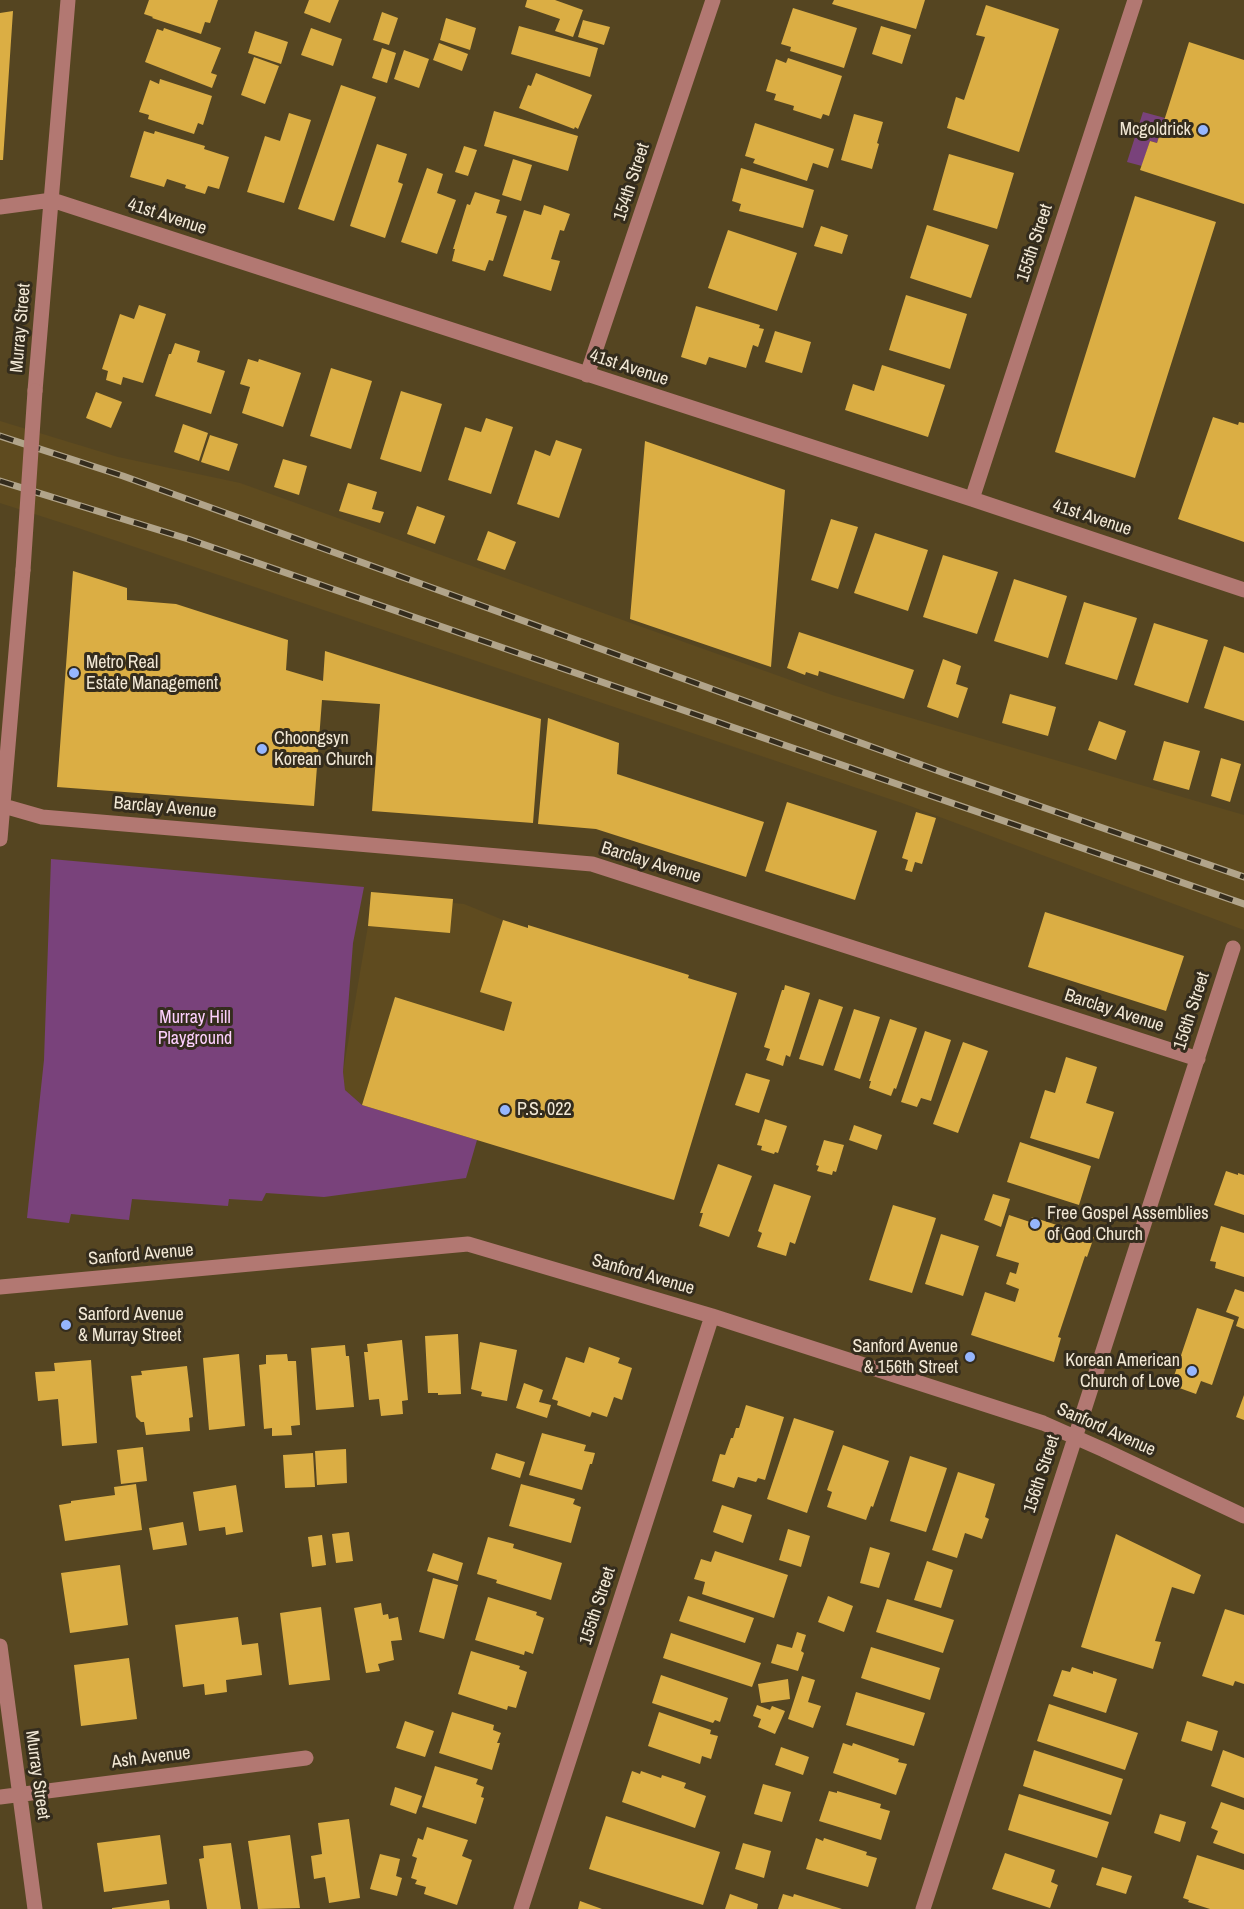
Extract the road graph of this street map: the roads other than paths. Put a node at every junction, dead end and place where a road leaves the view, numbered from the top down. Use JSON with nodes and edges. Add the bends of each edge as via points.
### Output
{"nodes":[{"id":1,"x":68,"y":0,"type":"edge"},
{"id":2,"x":713,"y":0,"type":"edge"},
{"id":3,"x":1134,"y":0,"type":"edge"},
{"id":4,"x":52,"y":200,"type":"junction"},
{"id":5,"x":0,"y":207,"type":"edge"},
{"id":6,"x":587,"y":375,"type":"junction"},
{"id":7,"x":972,"y":499,"type":"junction"},
{"id":8,"x":1244,"y":590,"type":"edge"},
{"id":9,"x":2,"y":805,"type":"edge"},
{"id":10,"x":0,"y":839,"type":"edge"},
{"id":11,"x":1233,"y":948,"type":"dead end"},
{"id":12,"x":1198,"y":1059,"type":"junction"},
{"id":13,"x":0,"y":1287,"type":"edge"},
{"id":14,"x":712,"y":1316,"type":"junction"},
{"id":15,"x":1075,"y":1436,"type":"junction"},
{"id":16,"x":1244,"y":1516,"type":"edge"},
{"id":17,"x":0,"y":1646,"type":"edge"},
{"id":18,"x":306,"y":1758,"type":"dead end"},
{"id":19,"x":20,"y":1795,"type":"junction"},
{"id":20,"x":0,"y":1797,"type":"edge"},
{"id":21,"x":35,"y":1909,"type":"edge"},
{"id":22,"x":521,"y":1909,"type":"edge"},
{"id":23,"x":923,"y":1909,"type":"edge"}],
"edges":[{"from":1,"to":4,"type":"street","name":"Murray Street"},
{"from":2,"to":6,"type":"street","name":"154th Street"},
{"from":3,"to":7,"type":"street","name":"155th Street"},
{"from":4,"to":5,"type":"street","name":"41st Avenue"},
{"from":4,"to":6,"type":"street","name":"41st Avenue"},
{"from":4,"to":9,"type":"street","name":"Murray Street","bridge":true},
{"from":6,"to":7,"type":"street","name":"41st Avenue"},
{"from":7,"to":8,"type":"street","name":"41st Avenue"},
{"from":9,"to":10,"type":"street","name":"Murray Street"},
{"from":9,"to":12,"type":"street","name":"Barclay Avenue","via":[[42,817],[592,864]]},
{"from":11,"to":12,"type":"street","name":"156th Street"},
{"from":12,"to":15,"type":"street","name":"156th Street"},
{"from":13,"to":14,"type":"street","name":"Sanford Avenue","via":[[468,1244]]},
{"from":14,"to":15,"type":"street","name":"Sanford Avenue"},
{"from":14,"to":22,"type":"street","name":"155th Street"},
{"from":15,"to":16,"type":"street","name":"Sanford Avenue"},
{"from":15,"to":23,"type":"street","name":"156th Street"},
{"from":17,"to":19,"type":"street","name":"Murray Street"},
{"from":18,"to":19,"type":"street","name":"Ash Avenue"},
{"from":19,"to":20,"type":"street","name":"Ash Avenue"},
{"from":19,"to":21,"type":"street","name":"Murray Street"}]}
